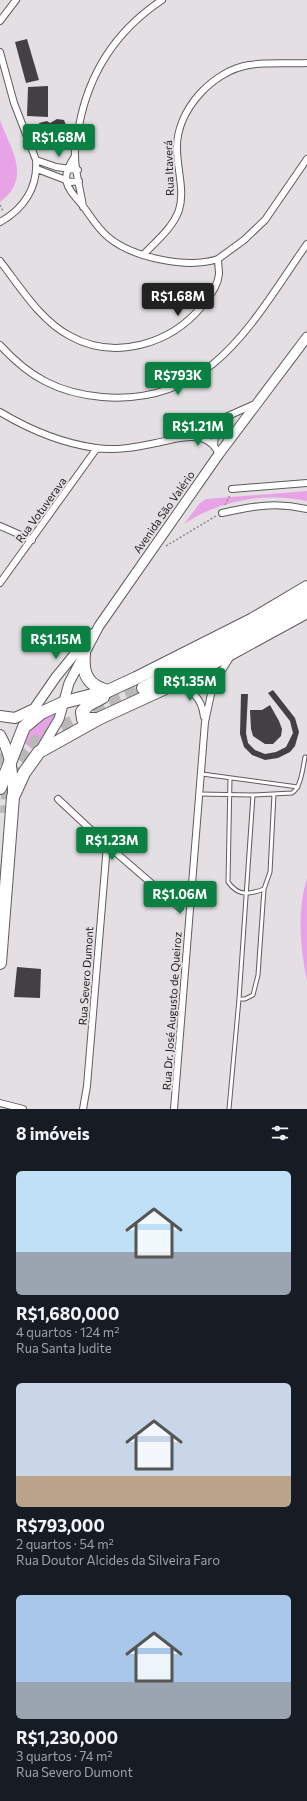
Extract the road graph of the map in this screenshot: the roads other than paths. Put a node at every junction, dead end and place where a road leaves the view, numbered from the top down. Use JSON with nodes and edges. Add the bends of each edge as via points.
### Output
{"nodes":[{"id":1,"x":16,"y":0,"type":"edge"},
{"id":2,"x":162,"y":0,"type":"edge"},
{"id":3,"x":0,"y":21,"type":"edge"},
{"id":4,"x":0,"y":52,"type":"edge"},
{"id":5,"x":307,"y":63,"type":"edge"},
{"id":6,"x":75,"y":156,"type":"junction"},
{"id":7,"x":36,"y":160,"type":"junction"},
{"id":8,"x":306,"y":163,"type":"edge"},
{"id":9,"x":37,"y":169,"type":"junction"},
{"id":10,"x":66,"y":169,"type":"junction"},
{"id":11,"x":78,"y":170,"type":"junction"},
{"id":12,"x":66,"y":180,"type":"junction"},
{"id":13,"x":79,"y":181,"type":"junction"},
{"id":14,"x":84,"y":207,"type":"junction"},
{"id":15,"x":0,"y":222,"type":"edge"},
{"id":16,"x":307,"y":244,"type":"edge"},
{"id":17,"x":143,"y":255,"type":"junction"},
{"id":18,"x":218,"y":259,"type":"junction"},
{"id":19,"x":0,"y":261,"type":"edge"},
{"id":20,"x":307,"y":337,"type":"edge"},
{"id":21,"x":0,"y":345,"type":"edge"},
{"id":22,"x":259,"y":403,"type":"junction"},
{"id":23,"x":0,"y":412,"type":"edge"},
{"id":24,"x":219,"y":420,"type":"junction"},
{"id":25,"x":178,"y":439,"type":"junction"},
{"id":26,"x":98,"y":448,"type":"junction"},
{"id":27,"x":217,"y":450,"type":"junction"},
{"id":28,"x":307,"y":483,"type":"edge"},
{"id":29,"x":232,"y":489,"type":"road end"},
{"id":30,"x":307,"y":508,"type":"edge"},
{"id":31,"x":222,"y":512,"type":"road end"},
{"id":32,"x":0,"y":526,"type":"edge"},
{"id":33,"x":32,"y":540,"type":"junction"},
{"id":34,"x":0,"y":583,"type":"edge"},
{"id":35,"x":307,"y":587,"type":"edge"},
{"id":36,"x":307,"y":600,"type":"edge"},
{"id":37,"x":307,"y":612,"type":"edge"},
{"id":38,"x":99,"y":626,"type":"junction"},
{"id":39,"x":232,"y":653,"type":"junction"},
{"id":40,"x":84,"y":654,"type":"junction"},
{"id":41,"x":172,"y":685,"type":"junction"},
{"id":42,"x":143,"y":688,"type":"tunnel mouth"},
{"id":43,"x":112,"y":689,"type":"junction"},
{"id":44,"x":65,"y":702,"type":"junction"},
{"id":45,"x":32,"y":710,"type":"junction"},
{"id":46,"x":0,"y":716,"type":"edge"},
{"id":47,"x":100,"y":718,"type":"junction"},
{"id":48,"x":205,"y":722,"type":"junction"},
{"id":49,"x":24,"y":727,"type":"junction"},
{"id":50,"x":0,"y":735,"type":"edge"},
{"id":51,"x":40,"y":752,"type":"junction"},
{"id":52,"x":305,"y":757,"type":"dead end"},
{"id":53,"x":11,"y":766,"type":"junction"},
{"id":54,"x":202,"y":774,"type":"junction"},
{"id":55,"x":230,"y":778,"type":"junction"},
{"id":56,"x":298,"y":786,"type":"junction"},
{"id":57,"x":0,"y":788,"type":"edge"},
{"id":58,"x":200,"y":794,"type":"junction"},
{"id":59,"x":229,"y":794,"type":"junction"},
{"id":60,"x":274,"y":794,"type":"junction"},
{"id":61,"x":253,"y":795,"type":"junction"},
{"id":62,"x":13,"y":797,"type":"junction"},
{"id":63,"x":58,"y":799,"type":"dead end"},
{"id":64,"x":107,"y":845,"type":"junction"},
{"id":65,"x":264,"y":890,"type":"junction"},
{"id":66,"x":245,"y":893,"type":"junction"},
{"id":67,"x":180,"y":908,"type":"dead end"},
{"id":68,"x":0,"y":963,"type":"edge"},
{"id":69,"x":238,"y":999,"type":"junction"},
{"id":70,"x":0,"y":1103,"type":"edge"},
{"id":71,"x":23,"y":1109,"type":"edge"},
{"id":72,"x":82,"y":1109,"type":"edge"},
{"id":73,"x":174,"y":1109,"type":"edge"},
{"id":74,"x":229,"y":1109,"type":"edge"}],
"edges":[{"from":1,"to":3,"type":"street"},
{"from":2,"to":6,"type":"street","via":[[125,30],[102,61],[85,96]]},
{"from":4,"to":7,"type":"street","via":[[14,103]]},
{"from":5,"to":17,"type":"street","name":"Rua Itaverá","via":[[250,65],[235,69],[221,76],[198,96],[186,112],[178,133],[178,210],[165,232]]},
{"from":6,"to":10,"type":"street"},
{"from":6,"to":11,"type":"street"},
{"from":7,"to":9,"type":"street"},
{"from":7,"to":10,"type":"street"},
{"from":8,"to":18,"type":"street","via":[[265,220]]},
{"from":9,"to":12,"type":"street"},
{"from":9,"to":15,"type":"street","via":[[30,194],[22,206]]},
{"from":10,"to":11,"type":"street"},
{"from":10,"to":12,"type":"street"},
{"from":11,"to":13,"type":"street"},
{"from":12,"to":13,"type":"street"},
{"from":12,"to":14,"type":"street","via":[[70,190]]},
{"from":13,"to":14,"type":"street"},
{"from":14,"to":17,"type":"street","via":[[108,237]]},
{"from":16,"to":21,"type":"street","via":[[251,325],[233,346],[204,371],[167,391],[131,398],[72,391],[46,383],[33,375],[17,364]]},
{"from":17,"to":18,"type":"street","via":[[163,260],[207,263]]},
{"from":18,"to":19,"type":"street","via":[[219,275],[214,291],[183,325],[151,342],[117,349],[71,337],[53,325],[32,303]]},
{"from":20,"to":22,"type":"main road","name":"Avenida São Valério"},
{"from":22,"to":24,"type":"street"},
{"from":22,"to":27,"type":"main road","name":"Avenida São Valério"},
{"from":23,"to":26,"type":"street","via":[[49,437]]},
{"from":24,"to":25,"type":"street"},
{"from":24,"to":27,"type":"street","via":[[215,433]]},
{"from":25,"to":26,"type":"street","via":[[130,448]]},
{"from":25,"to":27,"type":"street","via":[[201,438]]},
{"from":26,"to":33,"type":"street","name":"Rua Votuverava"},
{"from":27,"to":38,"type":"main road","name":"Avenida São Valério"},
{"from":28,"to":29,"type":"street"},
{"from":30,"to":31,"type":"street","via":[[280,504]]},
{"from":32,"to":33,"type":"street"},
{"from":33,"to":34,"type":"street","name":"Rua Votuverava"},
{"from":35,"to":43,"type":"highway","via":[[246,622]]},
{"from":36,"to":42,"type":"highway"},
{"from":37,"to":39,"type":"highway"},
{"from":38,"to":40,"type":"main road","name":"Avenida São Valério"},
{"from":38,"to":45,"type":"main road","name":"Avenida São Valério","via":[[82,643]]},
{"from":39,"to":41,"type":"highway"},
{"from":39,"to":48,"type":"street","via":[[213,685]]},
{"from":40,"to":43,"type":"highway","via":[[83,669],[87,679],[97,687]]},
{"from":40,"to":44,"type":"main road","name":"Avenida São Valério","via":[[69,683]]},
{"from":41,"to":47,"type":"highway"},
{"from":41,"to":48,"type":"street","via":[[199,698]]},
{"from":43,"to":44,"type":"highway"},
{"from":43,"to":47,"type":"highway","via":[[82,712],[83,719]]},
{"from":44,"to":49,"type":"highway","via":[[41,712]]},
{"from":44,"to":51,"type":"main road","name":"Avenida São Valério","via":[[55,729]]},
{"from":45,"to":46,"type":"main road","via":[[15,718]]},
{"from":45,"to":49,"type":"main road","name":"Avenida São Valério"},
{"from":47,"to":51,"type":"highway"},
{"from":48,"to":54,"type":"street","name":"Rua Dr. José Augusto de Queiroz"},
{"from":49,"to":53,"type":"highway"},
{"from":50,"to":53,"type":"main road"},
{"from":51,"to":62,"type":"highway","via":[[24,773]]},
{"from":52,"to":56,"type":"lane"},
{"from":53,"to":57,"type":"highway"},
{"from":53,"to":62,"type":"main road"},
{"from":54,"to":55,"type":"lane"},
{"from":54,"to":58,"type":"street","name":"Rua Dr. José Augusto de Queiroz"},
{"from":55,"to":56,"type":"lane"},
{"from":55,"to":59,"type":"lane"},
{"from":56,"to":60,"type":"lane","via":[[292,793]]},
{"from":58,"to":59,"type":"lane"},
{"from":58,"to":73,"type":"street","name":"Rua Dr. José Augusto de Queiroz"},
{"from":59,"to":61,"type":"lane"},
{"from":59,"to":66,"type":"lane","via":[[228,882],[234,890]]},
{"from":60,"to":61,"type":"lane"},
{"from":60,"to":65,"type":"lane","via":[[270,872]]},
{"from":61,"to":66,"type":"lane"},
{"from":62,"to":68,"type":"highway"},
{"from":63,"to":64,"type":"street"},
{"from":64,"to":67,"type":"street"},
{"from":64,"to":72,"type":"street","name":"Rua Severo Dumont","via":[[87,1086]]},
{"from":65,"to":66,"type":"lane"},
{"from":65,"to":69,"type":"lane","via":[[258,975],[253,995]]},
{"from":66,"to":69,"type":"lane"},
{"from":69,"to":74,"type":"lane"},
{"from":70,"to":71,"type":"street"}]}
